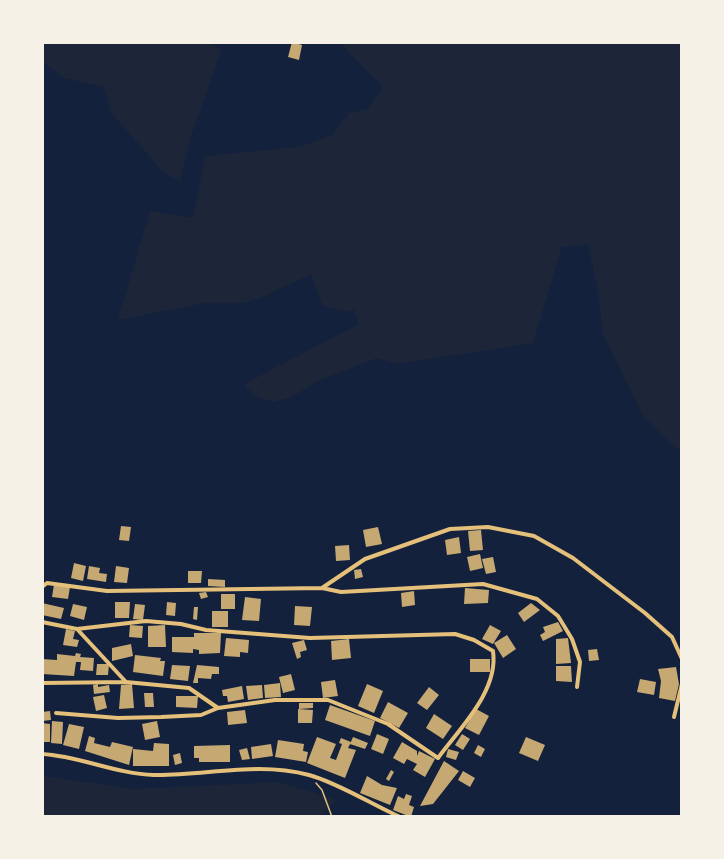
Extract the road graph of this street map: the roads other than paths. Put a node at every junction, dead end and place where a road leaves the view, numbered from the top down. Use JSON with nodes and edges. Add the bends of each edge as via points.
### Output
{"nodes":[{"id":1,"x":42,"y":587,"type":"edge"},
{"id":2,"x":322,"y":588,"type":"junction"},
{"id":3,"x":42,"y":622,"type":"edge"},
{"id":4,"x":77,"y":630,"type":"junction"},
{"id":5,"x":682,"y":659,"type":"edge"},
{"id":6,"x":126,"y":682,"type":"junction"},
{"id":7,"x":42,"y":683,"type":"edge"},
{"id":8,"x":682,"y":684,"type":"edge"},
{"id":9,"x":577,"y":687,"type":"dead end"},
{"id":10,"x":218,"y":708,"type":"junction"},
{"id":11,"x":56,"y":713,"type":"dead end"},
{"id":12,"x":674,"y":717,"type":"dead end"},
{"id":13,"x":42,"y":754,"type":"edge"},
{"id":14,"x":400,"y":817,"type":"edge"}],
"edges":[{"from":1,"to":2,"type":"street","via":[[47,583],[107,591]]},
{"from":2,"to":5,"type":"street","via":[[365,559],[450,529],[488,527],[534,536],[573,558],[645,613],[672,637]]},
{"from":2,"to":9,"type":"street","via":[[340,591],[483,584],[537,600],[558,616],[573,639],[580,662]]},
{"from":3,"to":4,"type":"street"},
{"from":4,"to":6,"type":"street"},
{"from":4,"to":10,"type":"street","via":[[146,621],[310,638],[455,634],[493,651],[492,675],[482,696],[438,758],[388,724],[328,700],[275,700]]},
{"from":6,"to":7,"type":"street"},
{"from":6,"to":10,"type":"street","via":[[189,688]]},
{"from":8,"to":12,"type":"street"},
{"from":10,"to":11,"type":"street","via":[[201,715],[161,717]]},
{"from":13,"to":14,"type":"street","via":[[154,775],[239,770],[310,775]]}]}
